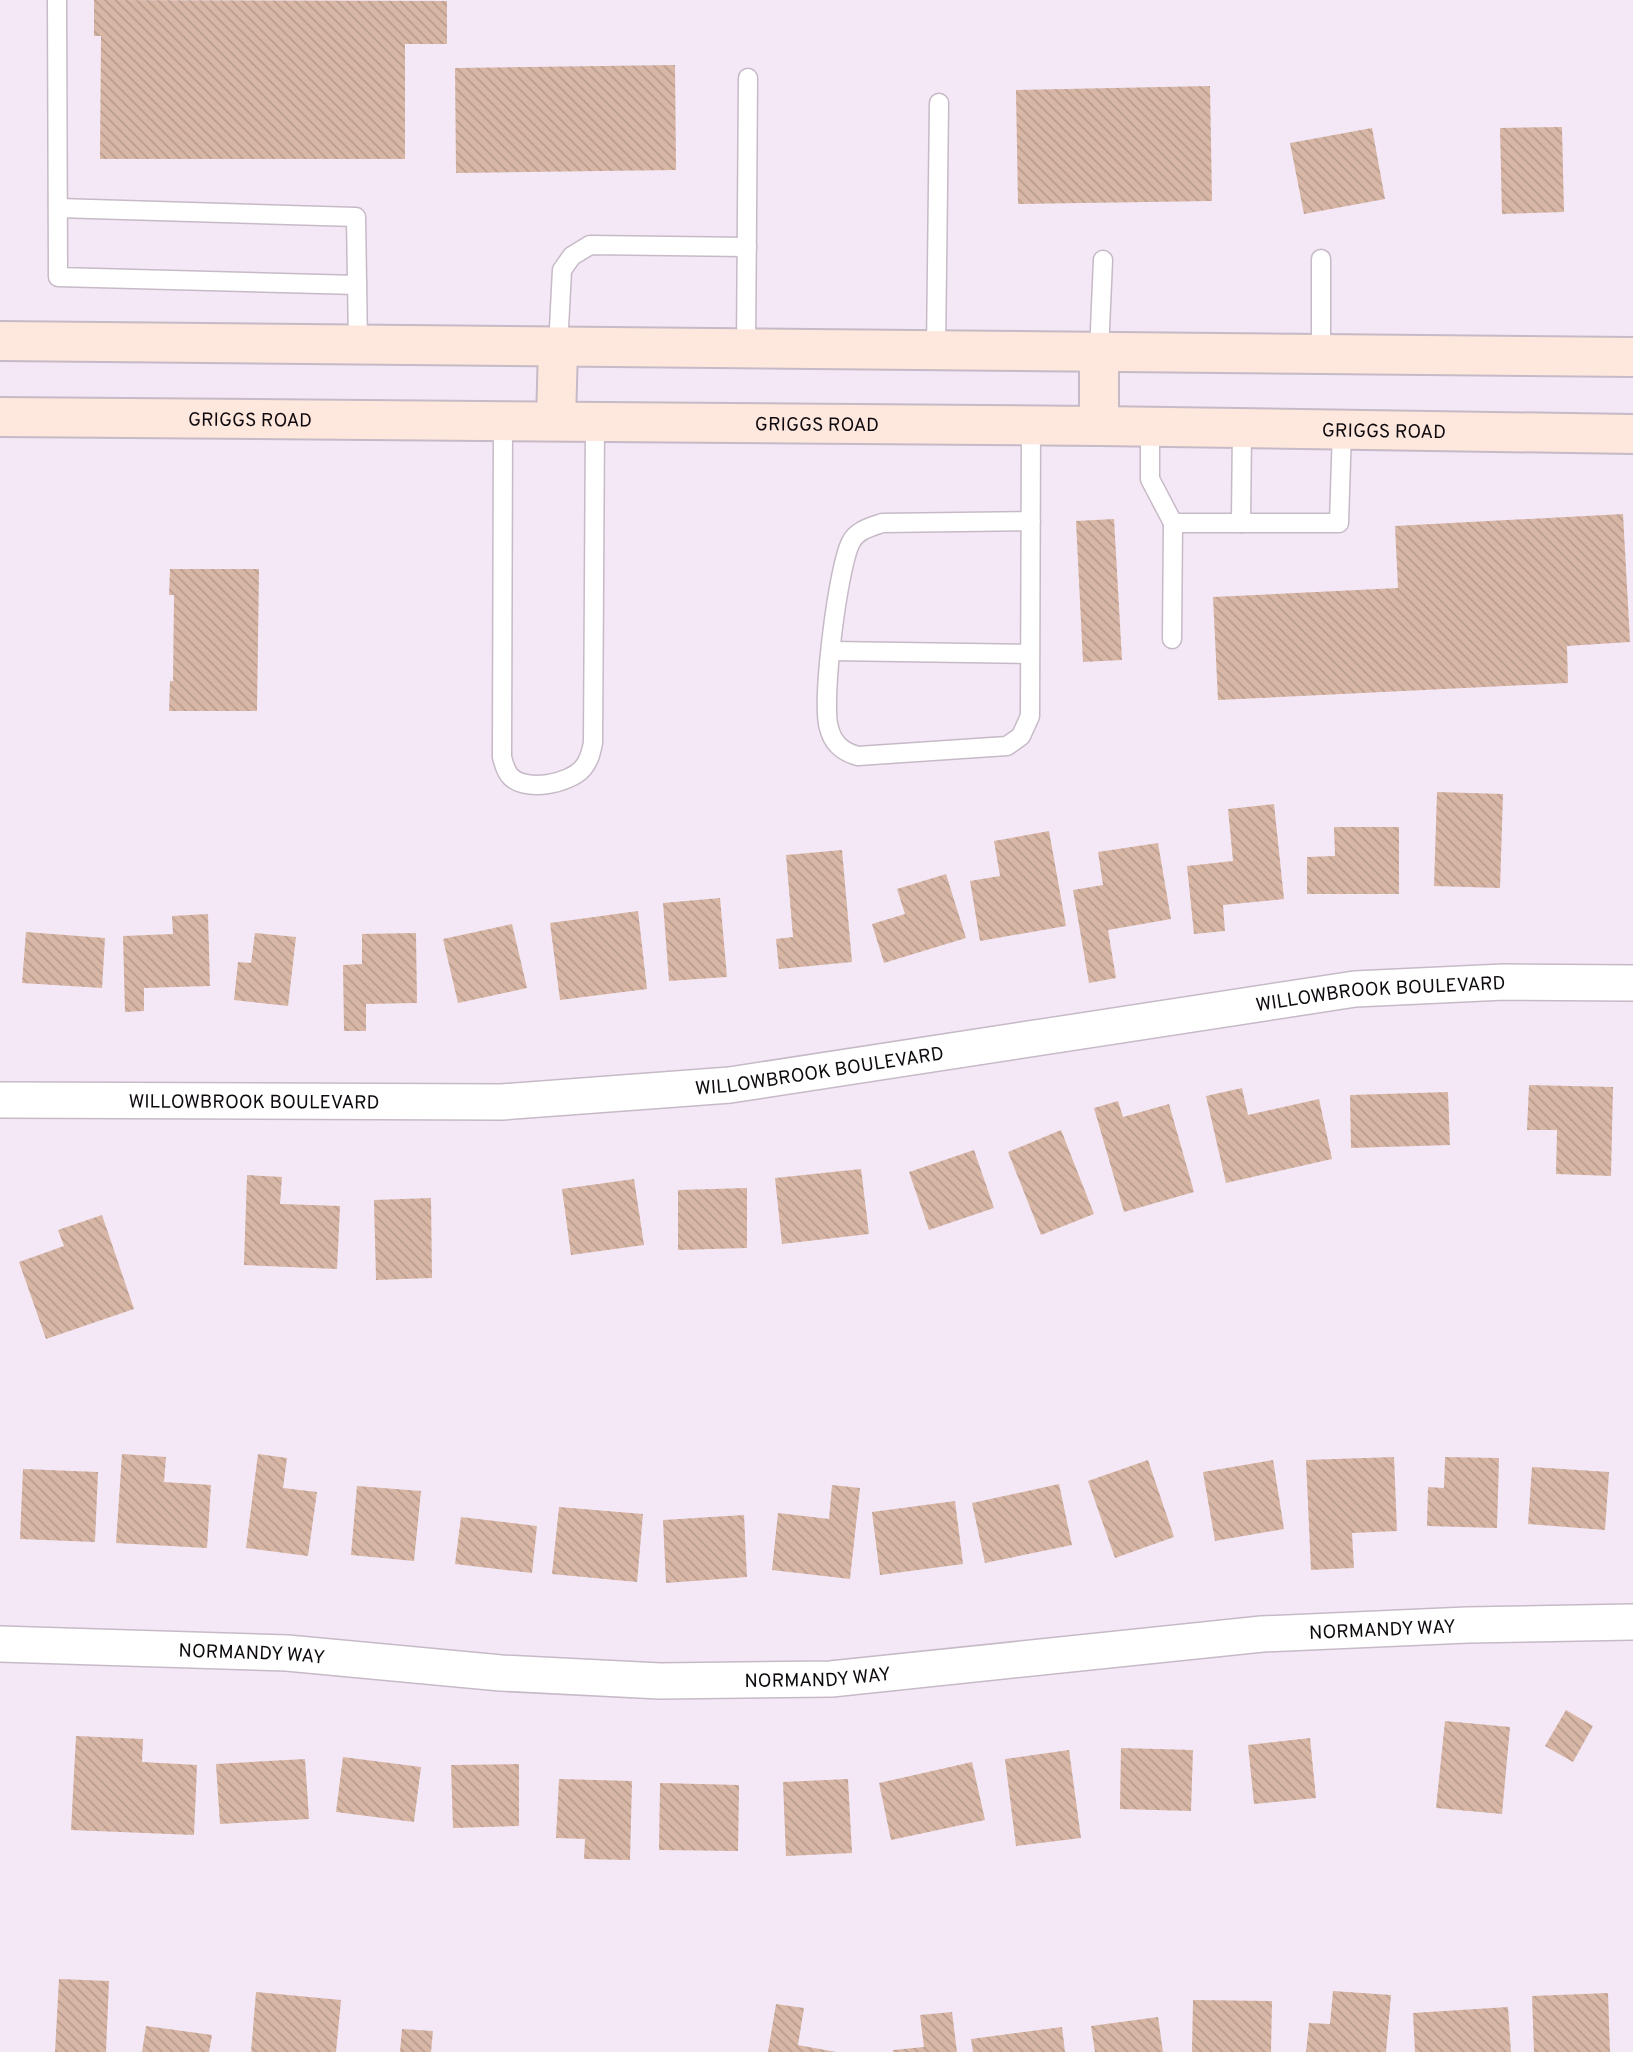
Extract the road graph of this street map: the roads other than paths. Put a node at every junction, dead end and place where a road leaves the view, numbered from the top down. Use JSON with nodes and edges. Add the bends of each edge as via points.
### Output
{"nodes":[{"id":1,"x":57,"y":0,"type":"edge"},
{"id":2,"x":748,"y":78,"type":"dead end"},
{"id":3,"x":939,"y":103,"type":"dead end"},
{"id":4,"x":58,"y":208,"type":"junction"},
{"id":5,"x":747,"y":247,"type":"junction"},
{"id":6,"x":1321,"y":259,"type":"dead end"},
{"id":7,"x":1103,"y":260,"type":"dead end"},
{"id":8,"x":357,"y":285,"type":"junction"},
{"id":9,"x":0,"y":341,"type":"edge"},
{"id":10,"x":358,"y":345,"type":"junction"},
{"id":11,"x":558,"y":347,"type":"junction"},
{"id":12,"x":746,"y":349,"type":"junction"},
{"id":13,"x":936,"y":350,"type":"junction"},
{"id":14,"x":1099,"y":352,"type":"junction"},
{"id":15,"x":1321,"y":354,"type":"junction"},
{"id":16,"x":1633,"y":357,"type":"edge"},
{"id":17,"x":0,"y":417,"type":"edge"},
{"id":18,"x":503,"y":421,"type":"junction"},
{"id":19,"x":555,"y":421,"type":"junction"},
{"id":20,"x":595,"y":422,"type":"junction"},
{"id":21,"x":1031,"y":425,"type":"junction"},
{"id":22,"x":1099,"y":426,"type":"junction"},
{"id":23,"x":1150,"y":426,"type":"junction"},
{"id":24,"x":1242,"y":428,"type":"junction"},
{"id":25,"x":1342,"y":429,"type":"junction"},
{"id":26,"x":1633,"y":434,"type":"edge"},
{"id":27,"x":1031,"y":521,"type":"junction"},
{"id":28,"x":1174,"y":523,"type":"junction"},
{"id":29,"x":1241,"y":523,"type":"junction"},
{"id":30,"x":1172,"y":639,"type":"dead end"},
{"id":31,"x":831,"y":651,"type":"junction"},
{"id":32,"x":1030,"y":654,"type":"junction"},
{"id":33,"x":1633,"y":983,"type":"edge"},
{"id":34,"x":0,"y":1100,"type":"edge"},
{"id":35,"x":1633,"y":1622,"type":"edge"},
{"id":36,"x":0,"y":1644,"type":"edge"}],
"edges":[{"from":1,"to":4,"type":"lane"},
{"from":2,"to":5,"type":"lane"},
{"from":3,"to":13,"type":"lane"},
{"from":4,"to":8,"type":"lane","via":[[356,217]]},
{"from":4,"to":8,"type":"lane","via":[[58,277]]},
{"from":5,"to":11,"type":"lane","via":[[590,245],[572,256],[562,270]]},
{"from":5,"to":12,"type":"lane"},
{"from":6,"to":15,"type":"lane"},
{"from":7,"to":14,"type":"lane"},
{"from":8,"to":10,"type":"lane"},
{"from":9,"to":10,"type":"main road"},
{"from":10,"to":11,"type":"main road"},
{"from":11,"to":12,"type":"main road"},
{"from":11,"to":19,"type":"main road"},
{"from":12,"to":13,"type":"main road"},
{"from":13,"to":14,"type":"main road"},
{"from":14,"to":15,"type":"main road"},
{"from":14,"to":22,"type":"main road"},
{"from":15,"to":16,"type":"main road"},
{"from":17,"to":18,"type":"main road","name":"GRIGGS ROAD"},
{"from":18,"to":19,"type":"main road","name":"GRIGGS ROAD"},
{"from":18,"to":20,"type":"lane","via":[[502,757],[512,778],[525,784],[570,778],[590,758],[593,743]]},
{"from":19,"to":20,"type":"main road","name":"GRIGGS ROAD"},
{"from":20,"to":21,"type":"main road","name":"GRIGGS ROAD"},
{"from":21,"to":22,"type":"main road","name":"GRIGGS ROAD"},
{"from":21,"to":27,"type":"lane"},
{"from":22,"to":23,"type":"main road","name":"GRIGGS ROAD"},
{"from":23,"to":24,"type":"main road","name":"GRIGGS ROAD"},
{"from":23,"to":28,"type":"lane","via":[[1150,479]]},
{"from":24,"to":25,"type":"main road","name":"GRIGGS ROAD"},
{"from":24,"to":29,"type":"lane"},
{"from":25,"to":26,"type":"main road","name":"GRIGGS ROAD"},
{"from":25,"to":29,"type":"lane","via":[[1339,523]]},
{"from":27,"to":31,"type":"lane","via":[[882,523],[860,531],[846,554]]},
{"from":27,"to":32,"type":"lane"},
{"from":28,"to":29,"type":"lane"},
{"from":28,"to":30,"type":"lane"},
{"from":31,"to":32,"type":"lane"},
{"from":31,"to":32,"type":"lane","via":[[829,728],[844,752],[858,756],[1007,746],[1021,736],[1030,716]]},
{"from":33,"to":34,"type":"street","name":"WILLOWBROOK BOULEVARD","via":[[1504,982],[1355,989],[730,1085],[502,1102]]},
{"from":35,"to":36,"type":"street","name":"NORMANDY WAY","via":[[1262,1634],[792,1680],[660,1681],[501,1673],[287,1653]]}]}
